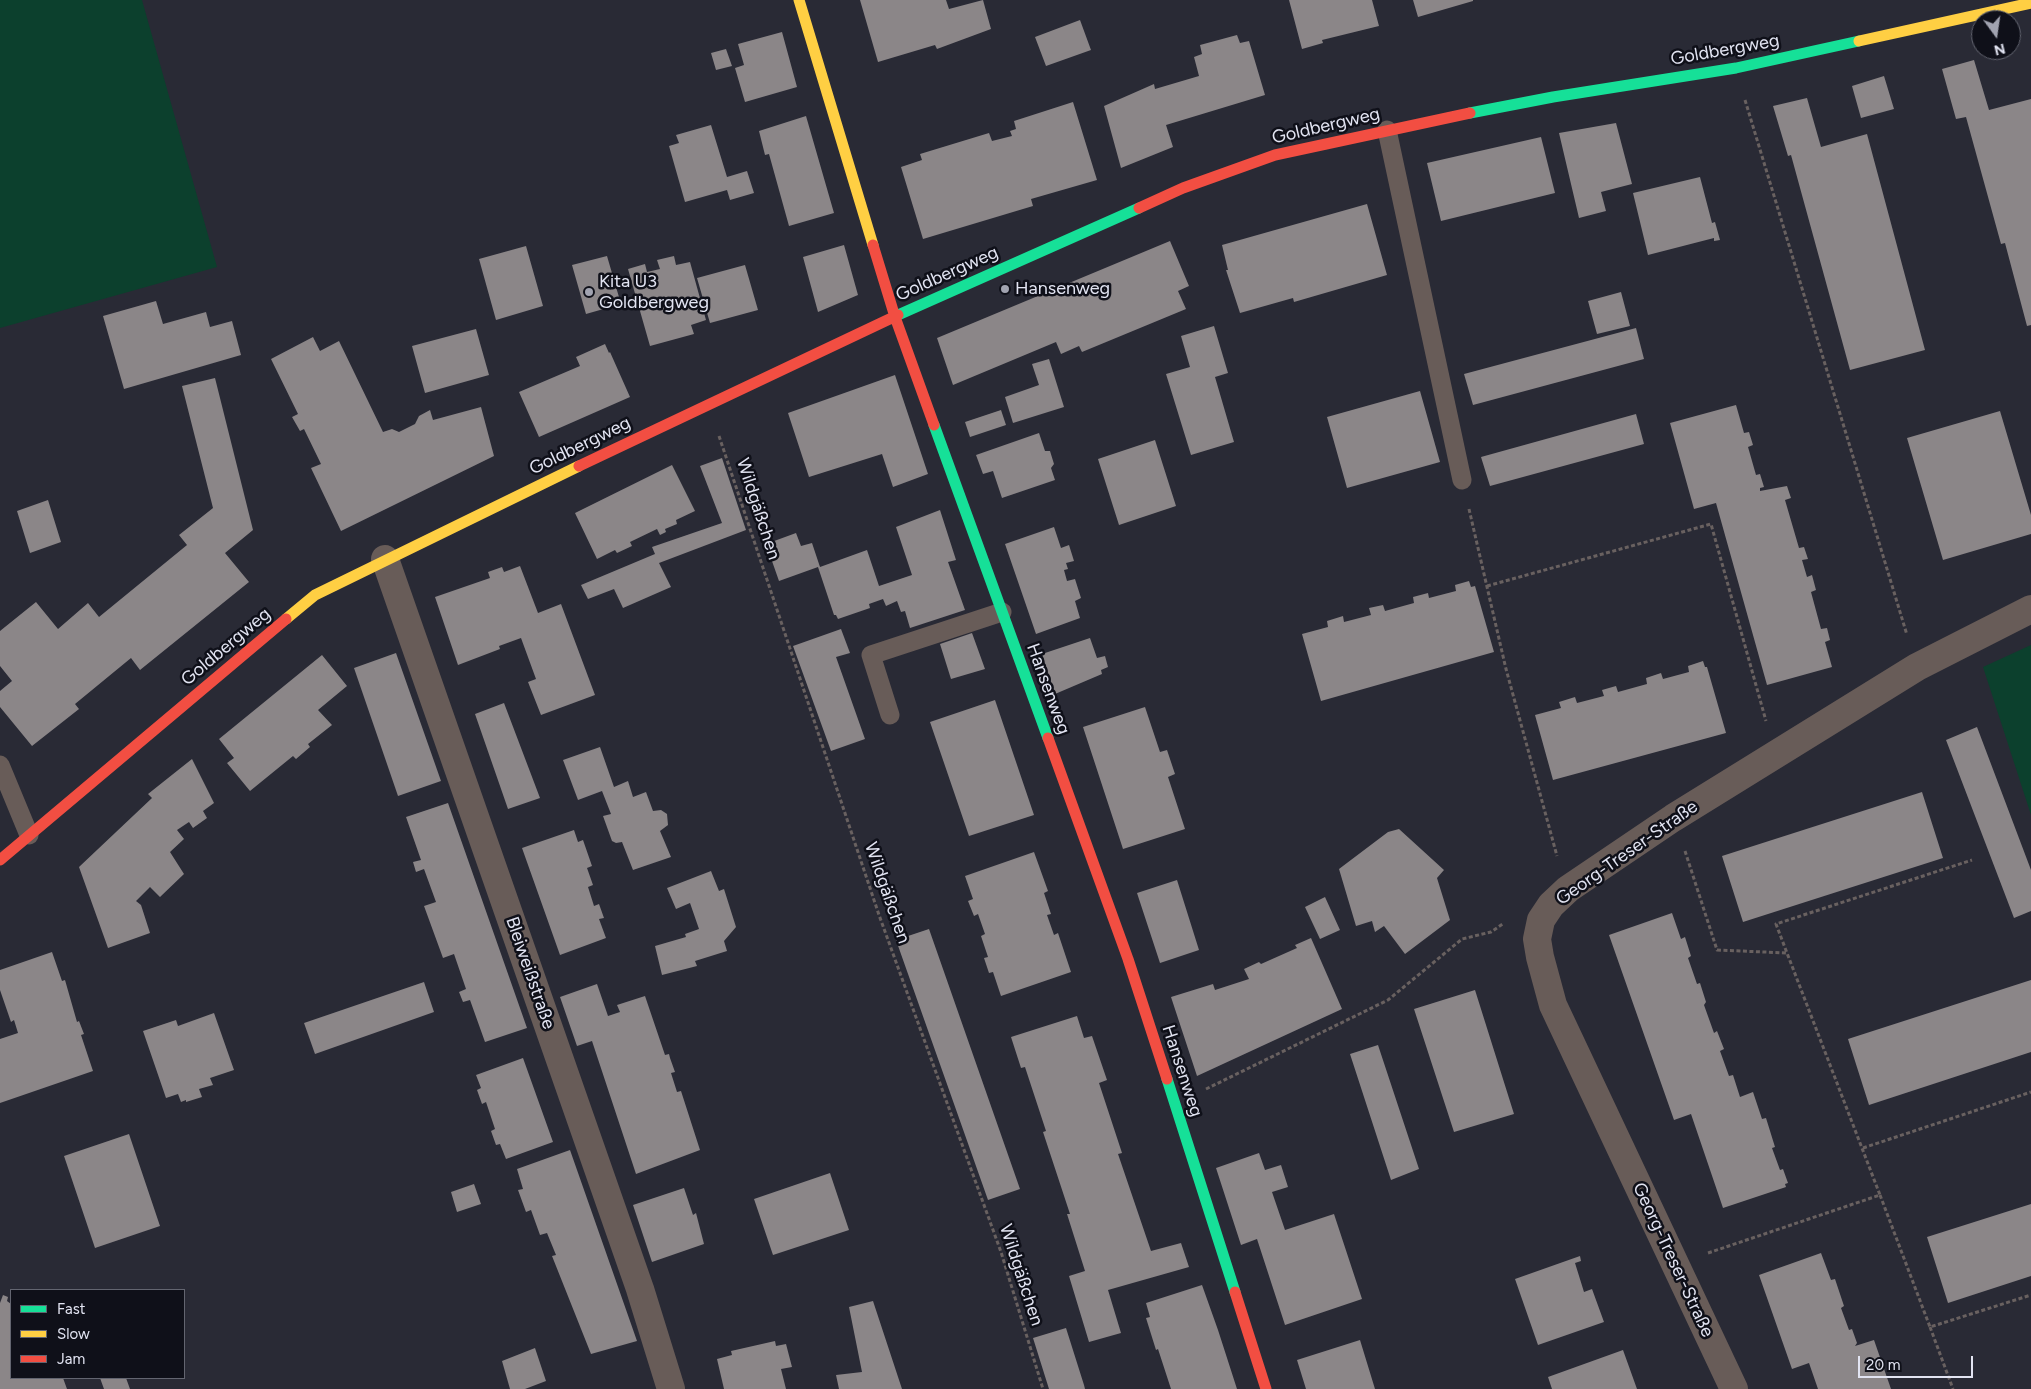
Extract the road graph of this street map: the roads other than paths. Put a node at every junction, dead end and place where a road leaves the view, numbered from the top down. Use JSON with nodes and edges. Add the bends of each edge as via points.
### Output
{"nodes":[{"id":1,"x":799,"y":0,"type":"edge"},
{"id":2,"x":2031,"y":3,"type":"edge"},
{"id":3,"x":1387,"y":130,"type":"junction"},
{"id":4,"x":895,"y":317,"type":"junction"},
{"id":5,"x":1462,"y":480,"type":"road end"},
{"id":6,"x":385,"y":558,"type":"junction"},
{"id":7,"x":2031,"y":609,"type":"edge"},
{"id":8,"x":1002,"y":612,"type":"junction"},
{"id":9,"x":890,"y":715,"type":"dead end"},
{"id":10,"x":0,"y":765,"type":"edge"},
{"id":11,"x":29,"y":835,"type":"junction"},
{"id":12,"x":0,"y":860,"type":"edge"},
{"id":13,"x":671,"y":1389,"type":"edge"},
{"id":14,"x":1266,"y":1389,"type":"edge"},
{"id":15,"x":1734,"y":1389,"type":"edge"}],
"edges":[{"from":1,"to":4,"type":"street","name":"Hansenweg"},
{"from":2,"to":3,"type":"street","name":"Goldbergweg","via":[[1736,68],[1553,97]]},
{"from":3,"to":4,"type":"street","name":"Goldbergweg","via":[[1275,155],[1183,188]]},
{"from":3,"to":5,"type":"lane"},
{"from":4,"to":6,"type":"street","name":"Goldbergweg"},
{"from":4,"to":8,"type":"street","name":"Hansenweg"},
{"from":6,"to":11,"type":"street","name":"Goldbergweg","via":[[315,594]]},
{"from":6,"to":13,"type":"street","name":"Bleiweißstraße","via":[[640,1289]]},
{"from":7,"to":15,"type":"street","name":"Georg-Treser-Straße","via":[[1917,667],[1673,818],[1568,889],[1541,920],[1537,939],[1544,980],[1553,1005]]},
{"from":8,"to":9,"type":"lane","via":[[871,655]]},
{"from":8,"to":14,"type":"street","name":"Hansenweg","via":[[1128,959]]},
{"from":10,"to":11,"type":"lane"},
{"from":11,"to":12,"type":"street","name":"Goldbergweg"}]}
